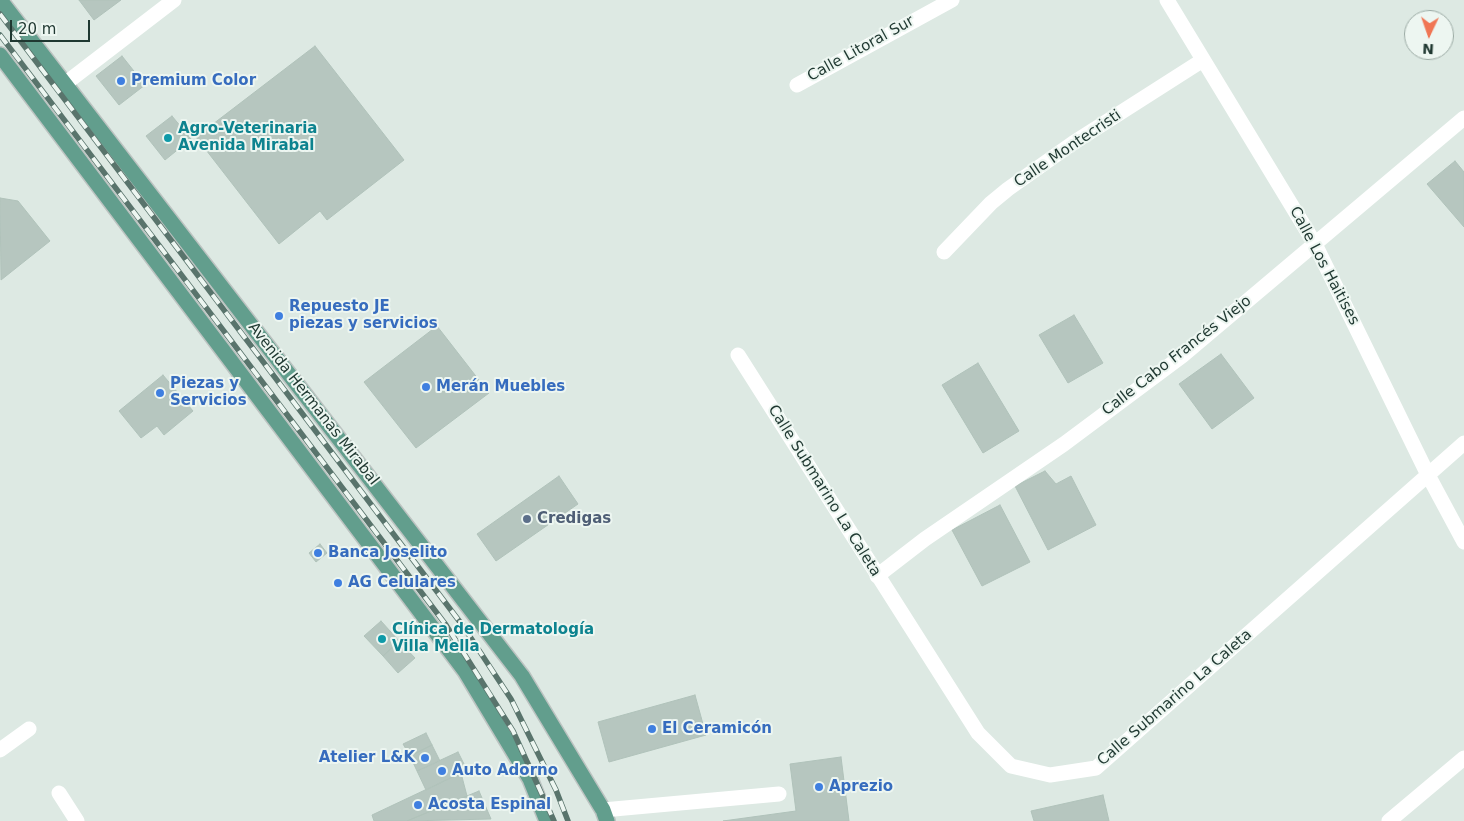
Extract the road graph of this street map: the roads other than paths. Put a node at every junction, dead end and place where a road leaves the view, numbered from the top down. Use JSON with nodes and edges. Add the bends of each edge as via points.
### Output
{"nodes":[{"id":1,"x":0,"y":0,"type":"edge"},
{"id":2,"x":174,"y":0,"type":"edge"},
{"id":3,"x":952,"y":0,"type":"edge"},
{"id":4,"x":1167,"y":0,"type":"edge"},
{"id":5,"x":0,"y":55,"type":"edge"},
{"id":6,"x":1203,"y":60,"type":"junction"},
{"id":7,"x":66,"y":83,"type":"junction"},
{"id":8,"x":797,"y":84,"type":"dead end"},
{"id":9,"x":1464,"y":118,"type":"edge"},
{"id":10,"x":1315,"y":244,"type":"junction"},
{"id":11,"x":944,"y":252,"type":"dead end"},
{"id":12,"x":738,"y":355,"type":"dead end"},
{"id":13,"x":1464,"y":443,"type":"edge"},
{"id":14,"x":1428,"y":475,"type":"junction"},
{"id":15,"x":1464,"y":542,"type":"edge"},
{"id":16,"x":877,"y":576,"type":"junction"},
{"id":17,"x":30,"y":729,"type":"dead end"},
{"id":18,"x":0,"y":750,"type":"edge"},
{"id":19,"x":1464,"y":758,"type":"edge"},
{"id":20,"x":59,"y":793,"type":"dead end"},
{"id":21,"x":779,"y":794,"type":"dead end"},
{"id":22,"x":605,"y":816,"type":"edge"},
{"id":23,"x":77,"y":821,"type":"edge"},
{"id":24,"x":547,"y":821,"type":"edge"},
{"id":25,"x":1389,"y":821,"type":"edge"}],
"edges":[{"from":1,"to":7,"type":"main road","name":"Avenida Hermanas Mirabal"},
{"from":2,"to":7,"type":"street"},
{"from":3,"to":8,"type":"street","name":"Calle Litoral Sur"},
{"from":4,"to":6,"type":"street","name":"Calle Los Haitises"},
{"from":5,"to":24,"type":"main road","via":[[465,671],[530,779]]},
{"from":6,"to":10,"type":"street","name":"Calle Los Haitises"},
{"from":6,"to":11,"type":"street","name":"Calle Montecristi","via":[[1008,189]]},
{"from":7,"to":22,"type":"main road","name":"Avenida Hermanas Mirabal","via":[[522,676]]},
{"from":9,"to":10,"type":"street","name":"Calle Cabo Francés Viejo"},
{"from":10,"to":14,"type":"street","name":"Calle Los Haitises"},
{"from":10,"to":16,"type":"street","name":"Calle Cabo Francés Viejo","via":[[1174,362]]},
{"from":12,"to":16,"type":"street","name":"Calle Submarino La Caleta"},
{"from":13,"to":14,"type":"street","name":"Calle Submarino La Caleta"},
{"from":14,"to":15,"type":"street","name":"Calle Los Haitises"},
{"from":14,"to":16,"type":"street","name":"Calle Submarino La Caleta","via":[[1096,768],[1050,775],[1011,766],[978,733]]},
{"from":17,"to":18,"type":"street"},
{"from":19,"to":25,"type":"street"},
{"from":20,"to":23,"type":"street"},
{"from":21,"to":22,"type":"street"}]}
